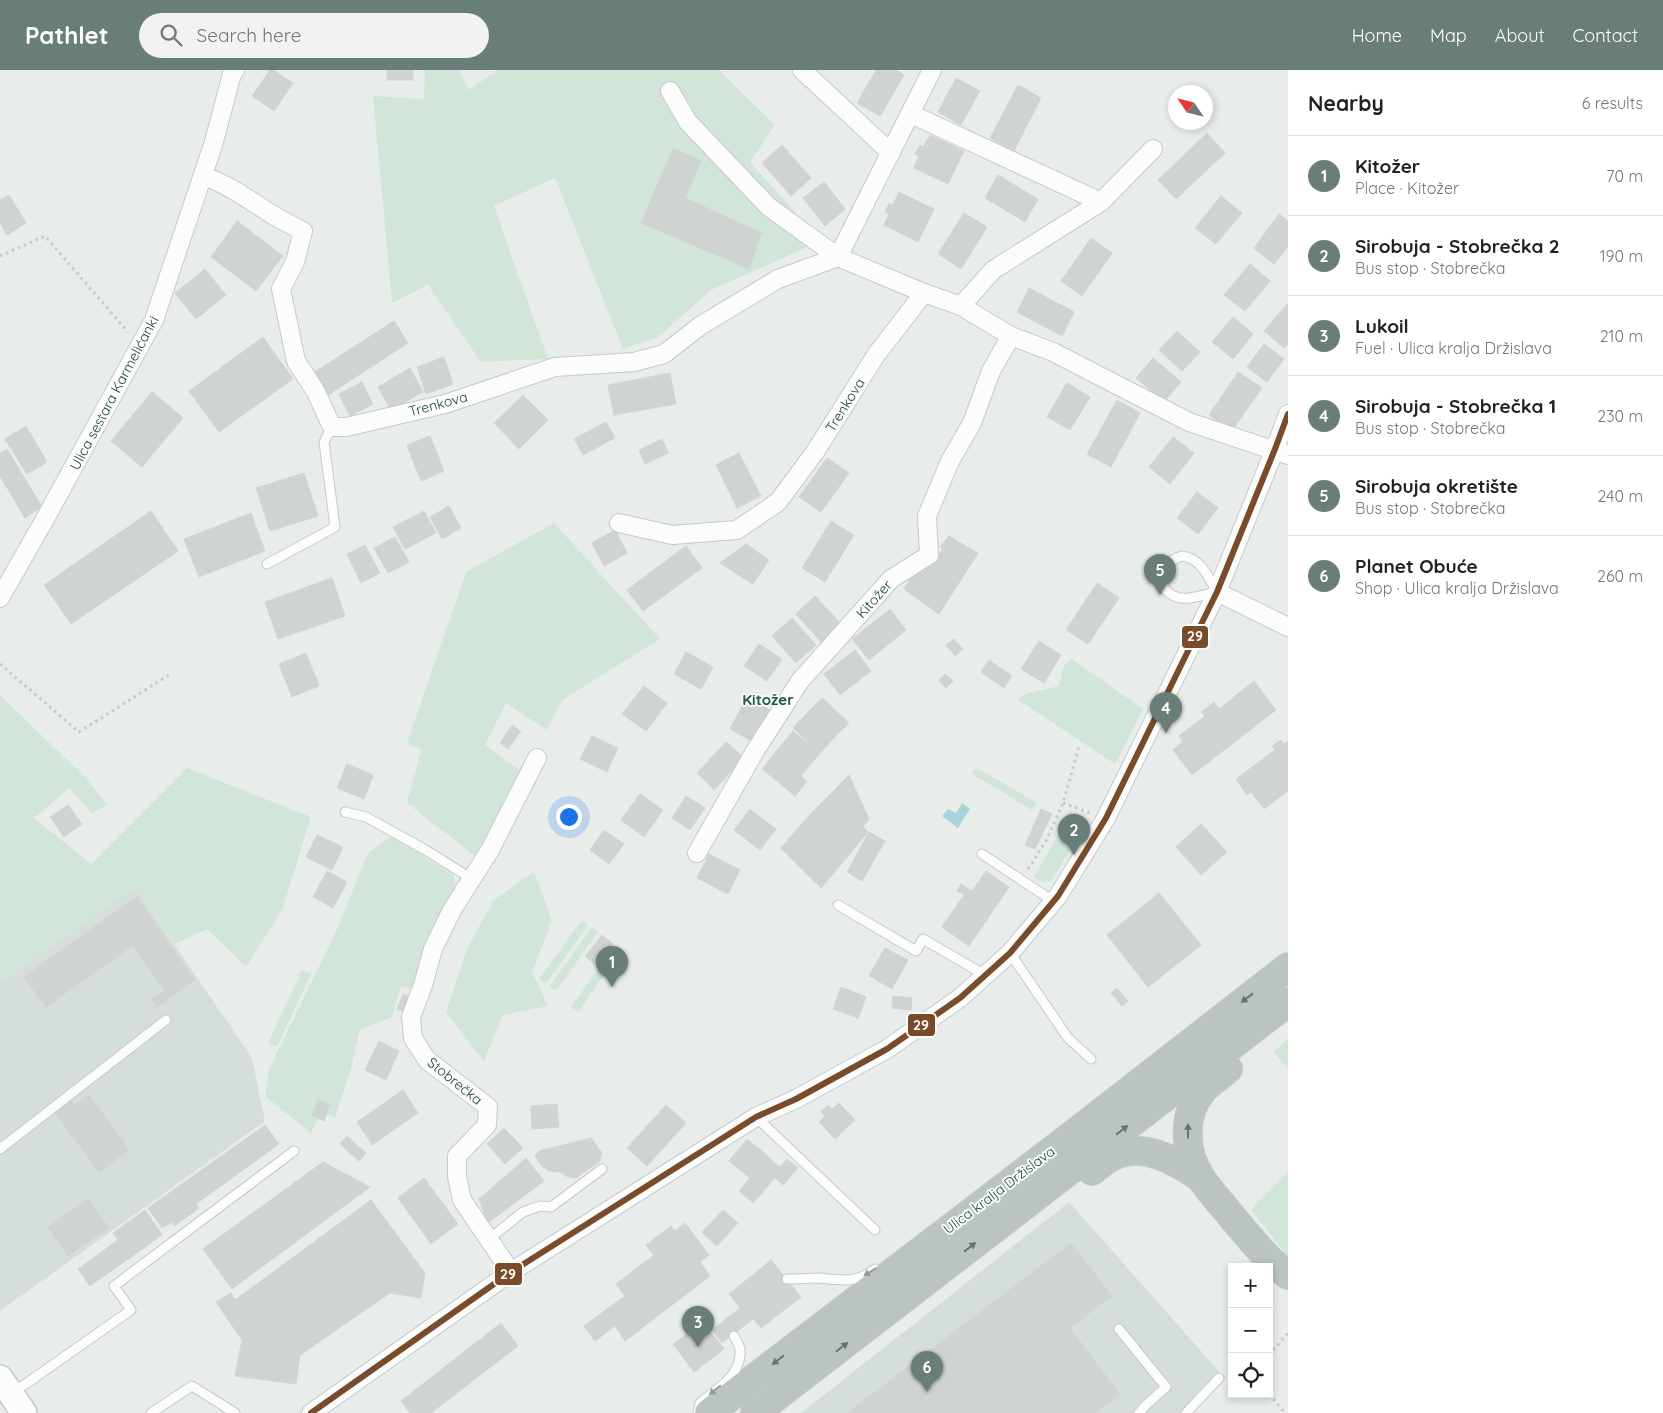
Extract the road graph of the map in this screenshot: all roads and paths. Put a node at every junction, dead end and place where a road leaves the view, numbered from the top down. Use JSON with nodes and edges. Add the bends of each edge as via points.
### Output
{"nodes":[{"id":1,"x":235,"y":70,"type":"edge"},
{"id":2,"x":802,"y":70,"type":"edge"},
{"id":3,"x":932,"y":70,"type":"edge"},
{"id":4,"x":670,"y":91,"type":"dead end"},
{"id":5,"x":911,"y":114,"type":"junction"},
{"id":6,"x":1153,"y":149,"type":"dead end"},
{"id":7,"x":890,"y":153,"type":"junction"},
{"id":8,"x":203,"y":176,"type":"junction"},
{"id":9,"x":1101,"y":202,"type":"junction"},
{"id":10,"x":0,"y":256,"type":"edge"},
{"id":11,"x":838,"y":257,"type":"junction"},
{"id":12,"x":924,"y":293,"type":"junction"},
{"id":13,"x":961,"y":306,"type":"junction"},
{"id":14,"x":1011,"y":336,"type":"junction"},
{"id":15,"x":140,"y":345,"type":"junction"},
{"id":16,"x":1288,"y":414,"type":"edge"},
{"id":17,"x":332,"y":427,"type":"junction"},
{"id":18,"x":1282,"y":452,"type":"edge"},
{"id":19,"x":619,"y":523,"type":"dead end"},
{"id":20,"x":267,"y":564,"type":"dead end"},
{"id":21,"x":1217,"y":592,"type":"junction"},
{"id":22,"x":0,"y":598,"type":"edge"},
{"id":23,"x":1288,"y":627,"type":"edge"},
{"id":24,"x":0,"y":664,"type":"edge"},
{"id":25,"x":169,"y":675,"type":"dead end"},
{"id":26,"x":1079,"y":746,"type":"dead end"},
{"id":27,"x":538,"y":758,"type":"dead end"},
{"id":28,"x":1063,"y":803,"type":"junction"},
{"id":29,"x":345,"y":812,"type":"dead end"},
{"id":30,"x":1106,"y":818,"type":"junction"},
{"id":31,"x":697,"y":853,"type":"dead end"},
{"id":32,"x":982,"y":854,"type":"dead end"},
{"id":33,"x":472,"y":879,"type":"junction"},
{"id":34,"x":1022,"y":880,"type":"junction"},
{"id":35,"x":1053,"y":901,"type":"junction"},
{"id":36,"x":838,"y":904,"type":"dead end"},
{"id":37,"x":1010,"y":954,"type":"junction"},
{"id":38,"x":1288,"y":967,"type":"edge"},
{"id":39,"x":985,"y":975,"type":"junction"},
{"id":40,"x":1287,"y":1002,"type":"edge"},
{"id":41,"x":166,"y":1020,"type":"dead end"},
{"id":42,"x":1091,"y":1059,"type":"dead end"},
{"id":43,"x":756,"y":1118,"type":"junction"},
{"id":44,"x":0,"y":1149,"type":"edge"},
{"id":45,"x":294,"y":1151,"type":"dead end"},
{"id":46,"x":602,"y":1169,"type":"dead end"},
{"id":47,"x":1200,"y":1177,"type":"junction"},
{"id":48,"x":1056,"y":1181,"type":"junction"},
{"id":49,"x":875,"y":1230,"type":"dead end"},
{"id":50,"x":489,"y":1239,"type":"junction"},
{"id":51,"x":880,"y":1266,"type":"dead end"},
{"id":52,"x":511,"y":1272,"type":"junction"},
{"id":53,"x":1288,"y":1275,"type":"edge"},
{"id":54,"x":787,"y":1279,"type":"dead end"},
{"id":55,"x":1119,"y":1329,"type":"dead end"},
{"id":56,"x":1288,"y":1333,"type":"edge"},
{"id":57,"x":734,"y":1336,"type":"dead end"},
{"id":58,"x":1271,"y":1353,"type":"edge"},
{"id":59,"x":1219,"y":1378,"type":"dead end"},
{"id":60,"x":11,"y":1394,"type":"edge"},
{"id":61,"x":1272,"y":1398,"type":"edge"},
{"id":62,"x":151,"y":1413,"type":"edge"},
{"id":63,"x":235,"y":1413,"type":"edge"},
{"id":64,"x":311,"y":1413,"type":"edge"},
{"id":65,"x":698,"y":1413,"type":"edge"},
{"id":66,"x":709,"y":1413,"type":"edge"},
{"id":67,"x":755,"y":1413,"type":"edge"},
{"id":68,"x":1139,"y":1413,"type":"edge"},
{"id":69,"x":1186,"y":1413,"type":"edge"},
{"id":70,"x":1285,"y":1413,"type":"edge"}],
"edges":[{"from":1,"to":8,"type":"street","name":"Ulica sestara Karmelićanki"},
{"from":2,"to":7,"type":"street"},
{"from":3,"to":5,"type":"street"},
{"from":4,"to":11,"type":"street","via":[[688,122],[769,207]]},
{"from":5,"to":7,"type":"street"},
{"from":5,"to":9,"type":"street"},
{"from":6,"to":9,"type":"street"},
{"from":7,"to":11,"type":"street"},
{"from":8,"to":15,"type":"street","name":"Ulica sestara Karmelićanki","via":[[154,320]]},
{"from":8,"to":17,"type":"street","via":[[242,194],[303,231],[295,262],[282,289],[296,361],[316,392]]},
{"from":9,"to":13,"type":"street","via":[[993,270]]},
{"from":10,"to":15,"type":"path","via":[[46,236]]},
{"from":11,"to":12,"type":"street"},
{"from":11,"to":17,"type":"street","name":"Trenkova","via":[[778,278],[700,326],[664,354],[634,362],[555,367],[445,404],[346,427]]},
{"from":12,"to":13,"type":"street"},
{"from":12,"to":19,"type":"street","name":"Trenkova","via":[[876,355],[815,452],[778,502],[737,530],[672,535]]},
{"from":13,"to":14,"type":"street"},
{"from":14,"to":18,"type":"street","via":[[1053,352],[1189,422]]},
{"from":14,"to":31,"type":"street","name":"Kitožer","via":[[991,371],[972,422],[950,461],[926,516],[929,555],[891,579],[800,681],[755,751]]},
{"from":15,"to":22,"type":"street","name":"Ulica sestara Karmelićanki"},
{"from":16,"to":18,"type":"street"},
{"from":17,"to":20,"type":"lane","via":[[324,442],[335,527]]},
{"from":18,"to":21,"type":"street"},
{"from":21,"to":21,"type":"lane","via":[[1199,564],[1188,557],[1169,561],[1162,572],[1164,586],[1174,596],[1181,598]]},
{"from":21,"to":23,"type":"street"},
{"from":21,"to":30,"type":"street"},
{"from":24,"to":25,"type":"path","via":[[78,732]]},
{"from":26,"to":28,"type":"path"},
{"from":27,"to":33,"type":"street","name":"Stobrečka"},
{"from":28,"to":30,"type":"path"},
{"from":28,"to":34,"type":"path"},
{"from":29,"to":33,"type":"lane","via":[[366,817]]},
{"from":30,"to":35,"type":"street"},
{"from":32,"to":34,"type":"lane"},
{"from":33,"to":50,"type":"street","name":"Stobrečka","via":[[433,949],[411,1017],[413,1038],[427,1060],[488,1107],[487,1125],[457,1156],[457,1176],[462,1200]]},
{"from":34,"to":35,"type":"lane"},
{"from":35,"to":37,"type":"street"},
{"from":36,"to":39,"type":"lane","via":[[916,951],[923,940]]},
{"from":37,"to":39,"type":"street"},
{"from":37,"to":42,"type":"lane","via":[[1068,1038]]},
{"from":38,"to":66,"type":"highway","name":"Ulica kralja Držislava","one_way":true,"via":[[1075,1133],[922,1245]]},
{"from":39,"to":43,"type":"street","via":[[960,998],[887,1049]]},
{"from":47,"to":40,"type":"highway","one_way":true,"via":[[1190,1153],[1187,1132],[1195,1102],[1203,1090],[1267,1037]]},
{"from":48,"to":40,"type":"highway","name":"Ulica kralja Držislava","one_way":true},
{"from":41,"to":44,"type":"lane"},
{"from":43,"to":49,"type":"lane"},
{"from":43,"to":52,"type":"street"},
{"from":45,"to":60,"type":"lane","via":[[114,1286],[131,1310]]},
{"from":46,"to":50,"type":"lane","via":[[551,1207],[540,1206],[523,1212]]},
{"from":47,"to":48,"type":"highway","via":[[1169,1159],[1131,1150],[1112,1157],[1075,1180]]},
{"from":47,"to":53,"type":"highway","via":[[1257,1246]]},
{"from":67,"to":48,"type":"highway","name":"Ulica kralja Držislava","one_way":true},
{"from":50,"to":52,"type":"street","name":"Stobrečka"},
{"from":51,"to":54,"type":"lane","one_way":true,"via":[[866,1276],[845,1281]]},
{"from":52,"to":64,"type":"street"},
{"from":55,"to":68,"type":"lane","via":[[1166,1387]]},
{"from":56,"to":58,"type":"path"},
{"from":57,"to":65,"type":"lane","one_way":true,"via":[[740,1350],[738,1365],[731,1377],[700,1403]]},
{"from":59,"to":69,"type":"lane"},
{"from":61,"to":70,"type":"path"},
{"from":62,"to":63,"type":"lane","via":[[192,1386]]}]}
